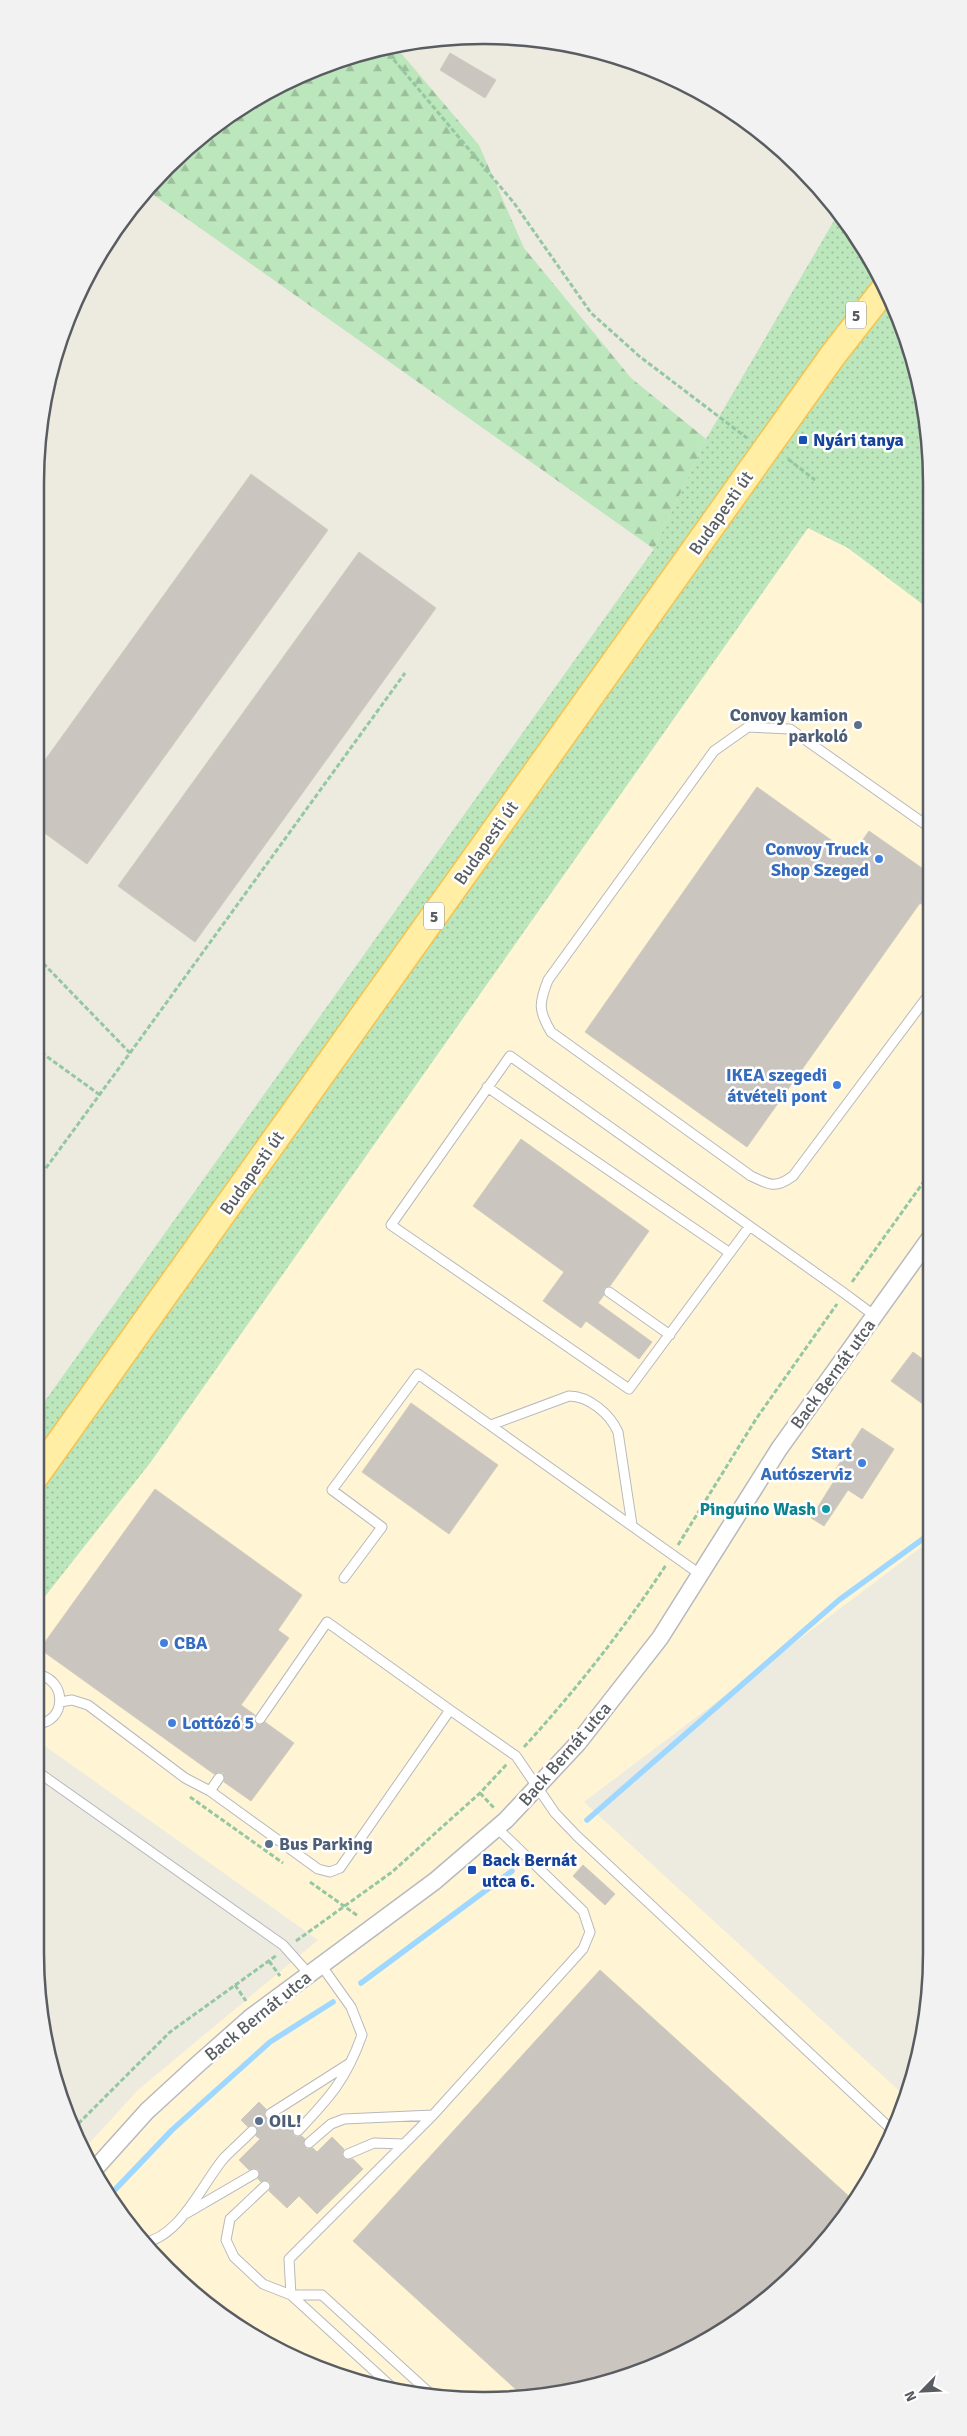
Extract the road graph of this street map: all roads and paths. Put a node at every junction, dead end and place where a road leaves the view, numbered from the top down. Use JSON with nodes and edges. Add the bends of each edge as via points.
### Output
{"nodes":[{"id":1,"x":389,"y":54,"type":"edge"},
{"id":2,"x":874,"y":282,"type":"edge"},
{"id":3,"x":880,"y":294,"type":"edge"},
{"id":4,"x":833,"y":355,"type":"junction"},
{"id":5,"x":776,"y":455,"type":"junction"},
{"id":6,"x":815,"y":480,"type":"dead end"},
{"id":7,"x":404,"y":673,"type":"dead end"},
{"id":8,"x":923,"y":823,"type":"edge"},
{"id":9,"x":44,"y":964,"type":"edge"},
{"id":10,"x":923,"y":1002,"type":"edge"},
{"id":11,"x":130,"y":1053,"type":"junction"},
{"id":12,"x":44,"y":1055,"type":"edge"},
{"id":13,"x":487,"y":1087,"type":"junction"},
{"id":14,"x":100,"y":1095,"type":"junction"},
{"id":15,"x":44,"y":1171,"type":"edge"},
{"id":16,"x":923,"y":1183,"type":"edge"},
{"id":17,"x":749,"y":1226,"type":"junction"},
{"id":18,"x":923,"y":1248,"type":"edge"},
{"id":19,"x":730,"y":1253,"type":"junction"},
{"id":20,"x":609,"y":1292,"type":"dead end"},
{"id":21,"x":844,"y":1293,"type":"junction"},
{"id":22,"x":875,"y":1316,"type":"junction"},
{"id":23,"x":670,"y":1335,"type":"junction"},
{"id":24,"x":491,"y":1425,"type":"junction"},
{"id":25,"x":44,"y":1465,"type":"edge"},
{"id":26,"x":632,"y":1525,"type":"junction"},
{"id":27,"x":672,"y":1555,"type":"junction"},
{"id":28,"x":701,"y":1575,"type":"junction"},
{"id":29,"x":344,"y":1578,"type":"dead end"},
{"id":30,"x":44,"y":1677,"type":"edge"},
{"id":31,"x":60,"y":1702,"type":"junction"},
{"id":32,"x":450,"y":1710,"type":"junction"},
{"id":33,"x":260,"y":1719,"type":"dead end"},
{"id":34,"x":44,"y":1722,"type":"edge"},
{"id":35,"x":516,"y":1756,"type":"junction"},
{"id":36,"x":44,"y":1776,"type":"edge"},
{"id":37,"x":219,"y":1778,"type":"dead end"},
{"id":38,"x":537,"y":1788,"type":"junction"},
{"id":39,"x":210,"y":1791,"type":"junction"},
{"id":40,"x":497,"y":1828,"type":"junction"},
{"id":41,"x":286,"y":1948,"type":"junction"},
{"id":42,"x":269,"y":1961,"type":"junction"},
{"id":43,"x":315,"y":1970,"type":"junction"},
{"id":44,"x":282,"y":1979,"type":"dead end"},
{"id":45,"x":235,"y":1985,"type":"junction"},
{"id":46,"x":248,"y":2004,"type":"dead end"},
{"id":47,"x":352,"y":2062,"type":"junction"},
{"id":48,"x":270,"y":2114,"type":"dead end"},
{"id":49,"x":432,"y":2115,"type":"junction"},
{"id":50,"x":78,"y":2124,"type":"edge"},
{"id":51,"x":888,"y":2126,"type":"edge"},
{"id":52,"x":252,"y":2131,"type":"dead end"},
{"id":53,"x":298,"y":2132,"type":"dead end"},
{"id":54,"x":309,"y":2143,"type":"dead end"},
{"id":55,"x":404,"y":2144,"type":"junction"},
{"id":56,"x":348,"y":2154,"type":"dead end"},
{"id":57,"x":99,"y":2165,"type":"edge"},
{"id":58,"x":254,"y":2174,"type":"dead end"},
{"id":59,"x":265,"y":2186,"type":"dead end"},
{"id":60,"x":184,"y":2215,"type":"junction"},
{"id":61,"x":152,"y":2241,"type":"edge"},
{"id":62,"x":291,"y":2295,"type":"junction"},
{"id":63,"x":385,"y":2381,"type":"edge"},
{"id":64,"x":424,"y":2388,"type":"edge"}],
"edges":[{"from":1,"to":5,"type":"path","via":[[514,203],[591,313],[640,356]]},
{"from":2,"to":4,"type":"main road","name":"Budapesti út","number":"5"},
{"from":3,"to":4,"type":"main road","name":"Budapesti út","number":"5"},
{"from":4,"to":5,"type":"main road","name":"Budapesti út","number":"5"},
{"from":5,"to":6,"type":"path"},
{"from":5,"to":25,"type":"main road","name":"Budapesti út","number":"5"},
{"from":7,"to":11,"type":"path"},
{"from":8,"to":10,"type":"lane","via":[[790,729],[748,727],[714,751],[548,980],[540,1001],[543,1018],[551,1032],[769,1185],[782,1184],[793,1176]]},
{"from":9,"to":11,"type":"path"},
{"from":11,"to":14,"type":"path"},
{"from":12,"to":14,"type":"path"},
{"from":13,"to":17,"type":"lane","via":[[510,1056]]},
{"from":13,"to":19,"type":"lane"},
{"from":13,"to":23,"type":"lane","via":[[391,1225],[629,1390]]},
{"from":14,"to":15,"type":"path"},
{"from":16,"to":21,"type":"path"},
{"from":17,"to":19,"type":"lane"},
{"from":17,"to":21,"type":"lane"},
{"from":18,"to":22,"type":"street","name":"Back Bernát utca"},
{"from":19,"to":23,"type":"lane"},
{"from":20,"to":23,"type":"lane"},
{"from":21,"to":22,"type":"lane"},
{"from":21,"to":27,"type":"path","via":[[756,1420]]},
{"from":22,"to":28,"type":"street","name":"Back Bernát utca","via":[[784,1442]]},
{"from":24,"to":26,"type":"lane"},
{"from":24,"to":26,"type":"lane","via":[[569,1396],[577,1396],[605,1412],[618,1432]]},
{"from":24,"to":29,"type":"lane","via":[[418,1374],[332,1490],[382,1527]]},
{"from":26,"to":27,"type":"lane"},
{"from":27,"to":28,"type":"lane"},
{"from":27,"to":35,"type":"path","via":[[634,1615],[561,1707]]},
{"from":28,"to":38,"type":"street","name":"Back Bernát utca","via":[[660,1638],[616,1696]]},
{"from":30,"to":31,"type":"lane","via":[[56,1686]]},
{"from":31,"to":34,"type":"lane","via":[[54,1716]]},
{"from":31,"to":39,"type":"lane","via":[[72,1700],[88,1704],[185,1778]]},
{"from":32,"to":33,"type":"lane","via":[[327,1622]]},
{"from":32,"to":35,"type":"lane"},
{"from":32,"to":39,"type":"lane","via":[[340,1868],[330,1872],[318,1869]]},
{"from":35,"to":38,"type":"lane"},
{"from":35,"to":41,"type":"path","via":[[392,1872]]},
{"from":36,"to":41,"type":"lane"},
{"from":37,"to":39,"type":"lane"},
{"from":38,"to":40,"type":"street","name":"Back Bernát utca"},
{"from":38,"to":51,"type":"lane","via":[[577,1836]]},
{"from":40,"to":43,"type":"street","name":"Back Bernát utca","via":[[435,1881]]},
{"from":40,"to":49,"type":"lane","via":[[583,1910],[590,1932],[583,1949]]},
{"from":41,"to":42,"type":"path"},
{"from":41,"to":43,"type":"lane"},
{"from":42,"to":44,"type":"path"},
{"from":42,"to":45,"type":"path"},
{"from":43,"to":47,"type":"lane","via":[[351,2007],[362,2034]]},
{"from":43,"to":57,"type":"street","name":"Back Bernát utca","via":[[250,2018],[197,2064],[147,2111]]},
{"from":45,"to":46,"type":"path"},
{"from":45,"to":50,"type":"path","via":[[170,2032]]},
{"from":47,"to":48,"type":"lane"},
{"from":47,"to":53,"type":"lane","via":[[334,2093]]},
{"from":49,"to":54,"type":"lane","via":[[344,2119],[331,2124]]},
{"from":49,"to":55,"type":"lane"},
{"from":52,"to":60,"type":"lane","via":[[224,2158]]},
{"from":55,"to":56,"type":"lane","via":[[374,2142]]},
{"from":55,"to":62,"type":"lane","via":[[289,2259]]},
{"from":58,"to":60,"type":"lane"},
{"from":59,"to":62,"type":"lane","via":[[230,2219],[226,2240],[234,2256],[263,2284]]},
{"from":60,"to":61,"type":"lane"},
{"from":62,"to":63,"type":"lane"},
{"from":62,"to":64,"type":"lane","via":[[322,2295]]}]}
